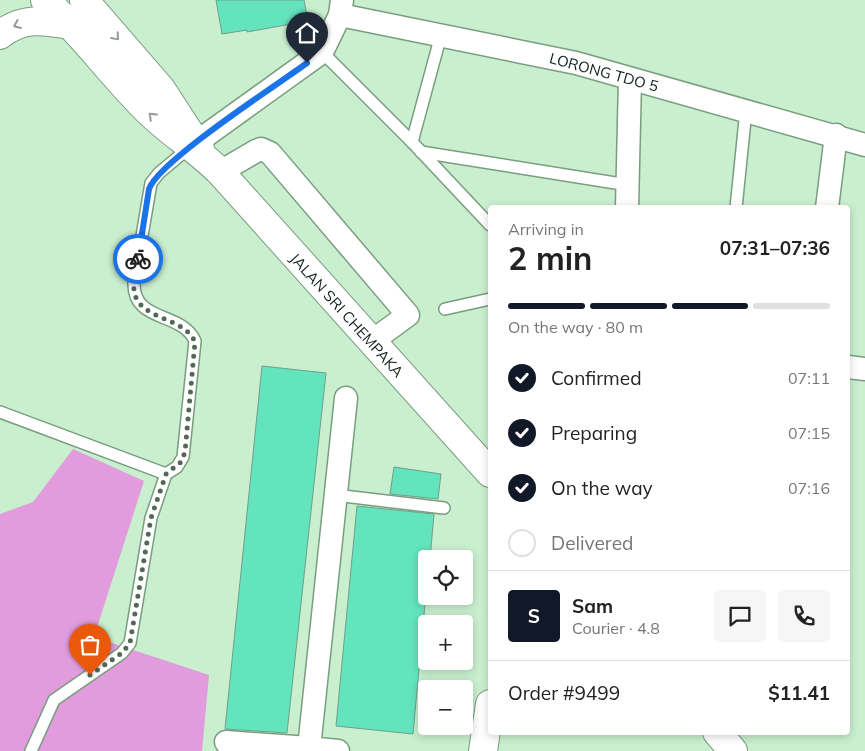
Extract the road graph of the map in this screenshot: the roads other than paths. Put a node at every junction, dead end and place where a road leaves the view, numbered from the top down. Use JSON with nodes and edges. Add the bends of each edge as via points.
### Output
{"nodes":[{"id":1,"x":45,"y":0,"type":"edge"},
{"id":2,"x":84,"y":0,"type":"edge"},
{"id":3,"x":341,"y":7,"type":"edge"},
{"id":4,"x":70,"y":25,"type":"junction"},
{"id":5,"x":0,"y":35,"type":"edge"},
{"id":6,"x":441,"y":35,"type":"junction"},
{"id":7,"x":322,"y":52,"type":"junction"},
{"id":8,"x":630,"y":79,"type":"junction"},
{"id":9,"x":746,"y":110,"type":"junction"},
{"id":10,"x":836,"y":135,"type":"junction"},
{"id":11,"x":412,"y":142,"type":"junction"},
{"id":12,"x":865,"y":144,"type":"edge"},
{"id":13,"x":421,"y":152,"type":"junction"},
{"id":14,"x":203,"y":154,"type":"junction"},
{"id":15,"x":628,"y":185,"type":"junction"},
{"id":16,"x":627,"y":205,"type":"edge"},
{"id":17,"x":736,"y":205,"type":"edge"},
{"id":18,"x":827,"y":205,"type":"edge"},
{"id":19,"x":488,"y":223,"type":"edge"},
{"id":20,"x":488,"y":299,"type":"edge"},
{"id":21,"x":445,"y":309,"type":"dead end"},
{"id":22,"x":371,"y":342,"type":"junction"},
{"id":23,"x":850,"y":367,"type":"edge"},
{"id":24,"x":865,"y":369,"type":"edge"},
{"id":25,"x":346,"y":398,"type":"dead end"},
{"id":26,"x":0,"y":412,"type":"edge"},
{"id":27,"x":488,"y":471,"type":"edge"},
{"id":28,"x":166,"y":474,"type":"junction"},
{"id":29,"x":335,"y":495,"type":"junction"},
{"id":30,"x":444,"y":508,"type":"dead end"},
{"id":31,"x":488,"y":720,"type":"edge"},
{"id":32,"x":720,"y":735,"type":"edge"},
{"id":33,"x":226,"y":742,"type":"dead end"},
{"id":34,"x":309,"y":748,"type":"junction"},
{"id":35,"x":31,"y":751,"type":"edge"},
{"id":36,"x":338,"y":751,"type":"edge"},
{"id":37,"x":484,"y":751,"type":"edge"},
{"id":38,"x":733,"y":751,"type":"edge"}],
"edges":[{"from":1,"to":4,"type":"main road"},
{"from":2,"to":14,"type":"main road","one_way":true,"via":[[161,89]]},
{"from":3,"to":6,"type":"street","name":"LORONG TDO 5"},
{"from":3,"to":7,"type":"street"},
{"from":4,"to":5,"type":"main road","one_way":true,"via":[[40,20],[23,22]]},
{"from":14,"to":4,"type":"main road","one_way":true,"via":[[166,129]]},
{"from":6,"to":8,"type":"street","name":"LORONG TDO 5","via":[[576,63]]},
{"from":6,"to":11,"type":"lane"},
{"from":7,"to":11,"type":"lane"},
{"from":7,"to":14,"type":"street"},
{"from":8,"to":9,"type":"street","name":"LORONG TDO 5"},
{"from":8,"to":15,"type":"street"},
{"from":9,"to":10,"type":"street","name":"LORONG TDO 5"},
{"from":9,"to":17,"type":"lane"},
{"from":10,"to":12,"type":"street","name":"LORONG TDO 5"},
{"from":10,"to":18,"type":"street"},
{"from":11,"to":13,"type":"lane"},
{"from":13,"to":15,"type":"lane"},
{"from":13,"to":19,"type":"lane"},
{"from":14,"to":22,"type":"main road","name":"JALAN SRI CHEMPAKA"},
{"from":14,"to":22,"type":"street","via":[[261,150],[270,153],[408,315]]},
{"from":14,"to":28,"type":"lane","via":[[168,164],[151,183],[134,283],[136,299],[141,306],[185,327],[195,342],[185,452],[181,462]]},
{"from":15,"to":16,"type":"street"},
{"from":20,"to":21,"type":"lane"},
{"from":22,"to":27,"type":"main road","name":"JALAN SRI CHEMPAKA"},
{"from":23,"to":24,"type":"street"},
{"from":25,"to":29,"type":"street"},
{"from":26,"to":28,"type":"lane"},
{"from":28,"to":35,"type":"lane","via":[[151,518],[130,643],[122,653],[54,700]]},
{"from":29,"to":30,"type":"lane"},
{"from":29,"to":34,"type":"street"},
{"from":31,"to":37,"type":"main road"},
{"from":32,"to":38,"type":"main road"},
{"from":33,"to":34,"type":"street"},
{"from":34,"to":36,"type":"street"}]}
